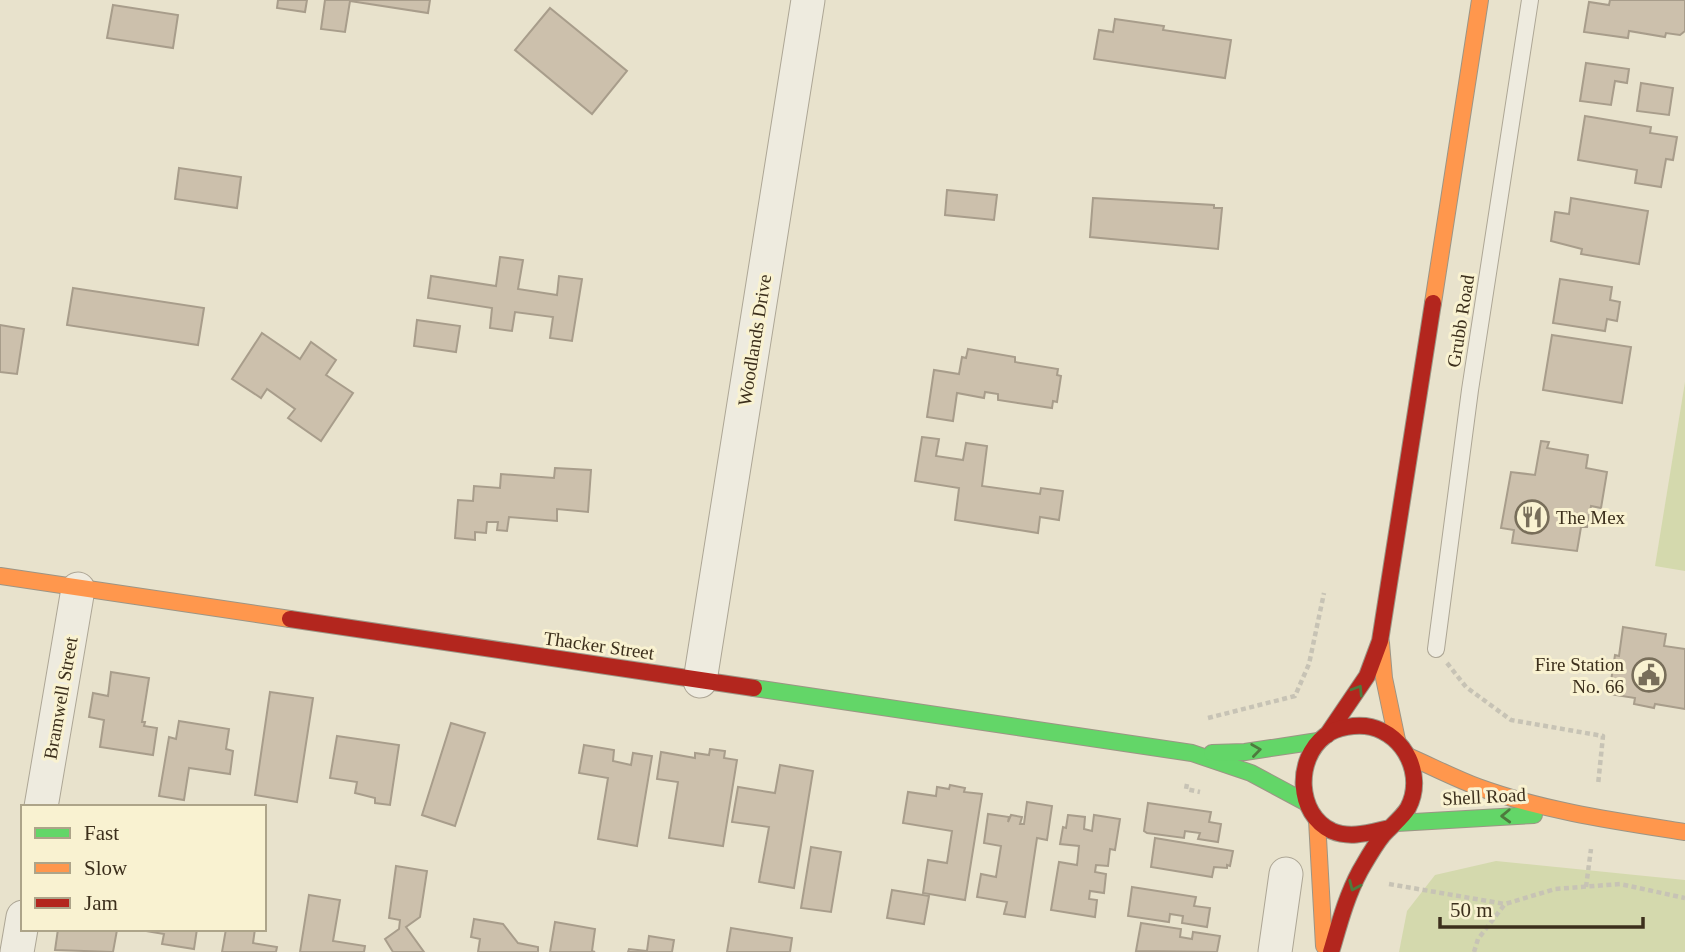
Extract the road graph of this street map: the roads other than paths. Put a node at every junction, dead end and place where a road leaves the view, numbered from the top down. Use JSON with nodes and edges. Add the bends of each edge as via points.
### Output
{"nodes":[{"id":1,"x":808,"y":0,"type":"edge"},
{"id":2,"x":1480,"y":0,"type":"edge"},
{"id":3,"x":1530,"y":0,"type":"edge"},
{"id":4,"x":0,"y":576,"type":"edge"},
{"id":5,"x":78,"y":589,"type":"junction"},
{"id":6,"x":1380,"y":640,"type":"junction"},
{"id":7,"x":1436,"y":649,"type":"road end"},
{"id":8,"x":700,"y":681,"type":"junction"},
{"id":9,"x":1322,"y":738,"type":"junction"},
{"id":10,"x":1396,"y":740,"type":"junction"},
{"id":11,"x":1192,"y":753,"type":"junction"},
{"id":12,"x":1408,"y":756,"type":"junction"},
{"id":13,"x":1305,"y":802,"type":"junction"},
{"id":14,"x":41,"y":805,"type":"edge"},
{"id":15,"x":1574,"y":815,"type":"junction"},
{"id":16,"x":1317,"y":820,"type":"junction"},
{"id":17,"x":1393,"y":826,"type":"junction"},
{"id":18,"x":1685,"y":832,"type":"edge"},
{"id":19,"x":1286,"y":874,"type":"dead end"},
{"id":20,"x":21,"y":929,"type":"edge"},
{"id":21,"x":17,"y":952,"type":"edge"},
{"id":22,"x":1275,"y":952,"type":"edge"},
{"id":23,"x":1324,"y":952,"type":"edge"},
{"id":24,"x":1331,"y":952,"type":"edge"}],
"edges":[{"from":1,"to":8,"type":"street","name":"Woodlands Drive"},
{"from":2,"to":6,"type":"main road","name":"Grubb Road"},
{"from":3,"to":7,"type":"lane","name":"Grubb Road"},
{"from":4,"to":5,"type":"main road","name":"Thacker Street"},
{"from":5,"to":8,"type":"main road","name":"Thacker Street"},
{"from":5,"to":14,"type":"street","name":"Bramwell Street"},
{"from":9,"to":6,"type":"main road","name":"Grubb Road","one_way":true,"via":[[1367,676]]},
{"from":6,"to":10,"type":"main road","name":"Grubb Road"},
{"from":8,"to":11,"type":"main road","name":"Thacker Street"},
{"from":9,"to":10,"type":"main road","via":[[1344,727],[1362,725]]},
{"from":11,"to":9,"type":"main road","name":"Thacker Street","one_way":true,"via":[[1245,752]]},
{"from":9,"to":13,"type":"main road","via":[[1303,769]]},
{"from":10,"to":12,"type":"main road"},
{"from":11,"to":13,"type":"main road","name":"Thacker Street","via":[[1265,778]]},
{"from":12,"to":15,"type":"main road","name":"Shell Road","via":[[1479,787]]},
{"from":12,"to":17,"type":"main road","via":[[1414,791],[1408,808]]},
{"from":13,"to":16,"type":"main road"},
{"from":15,"to":17,"type":"main road","name":"Shell Road","one_way":true,"via":[[1506,815]]},
{"from":15,"to":18,"type":"main road","name":"Shell Road"},
{"from":16,"to":17,"type":"main road","via":[[1333,832],[1352,837],[1371,836]]},
{"from":16,"to":23,"type":"main road"},
{"from":17,"to":24,"type":"main road","one_way":true,"via":[[1356,879]]},
{"from":19,"to":22,"type":"street"},
{"from":20,"to":21,"type":"street"}]}
